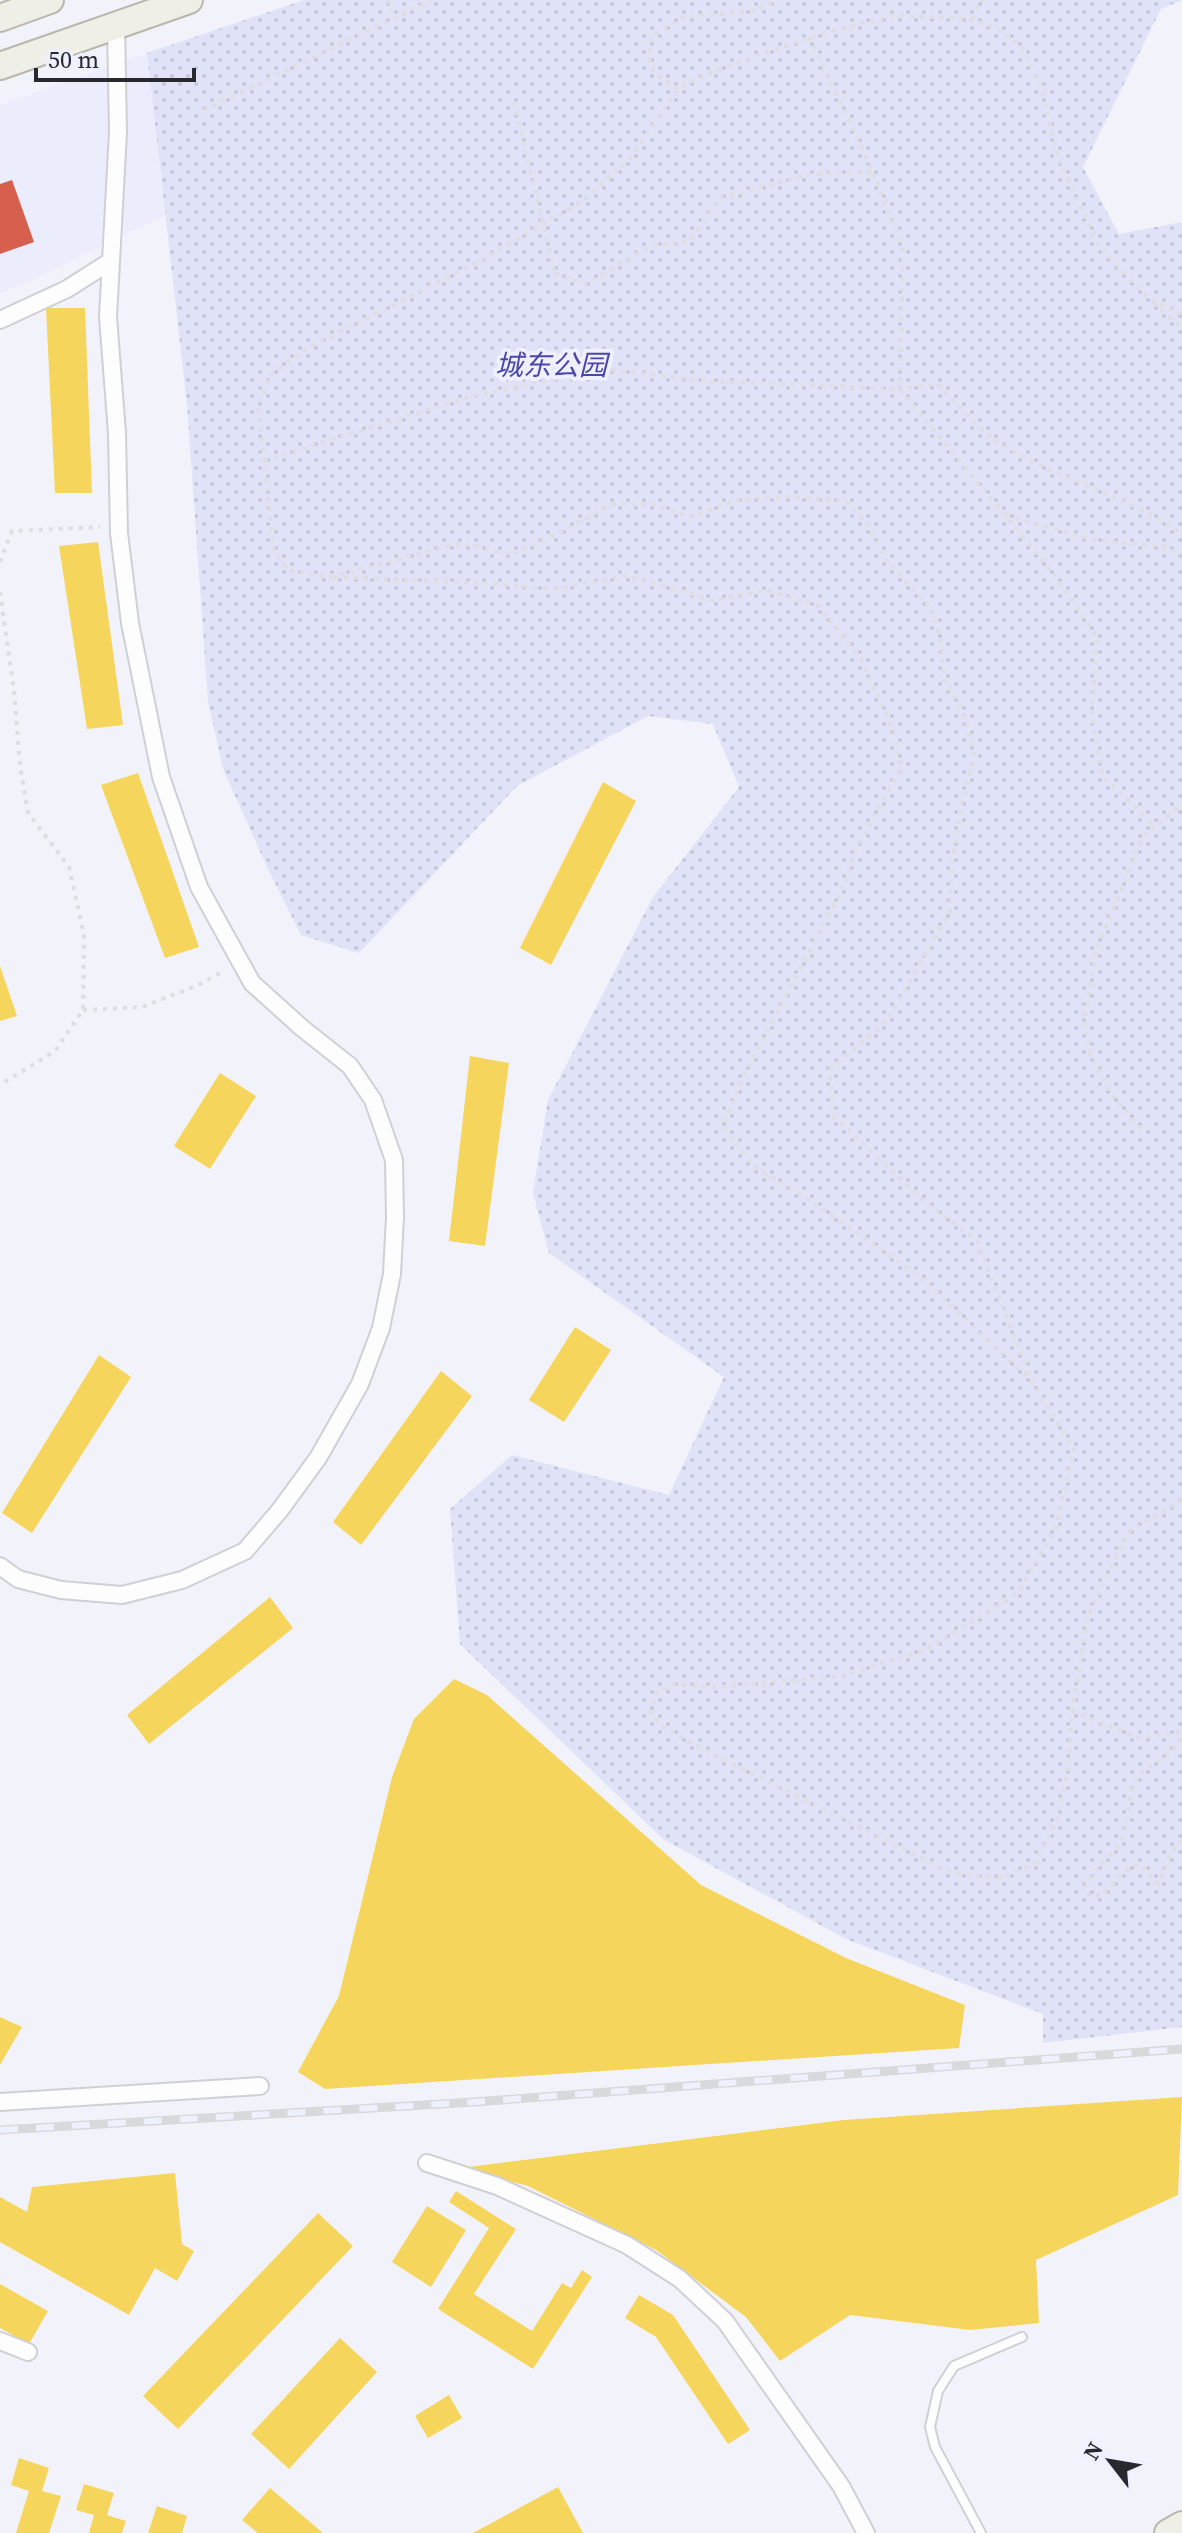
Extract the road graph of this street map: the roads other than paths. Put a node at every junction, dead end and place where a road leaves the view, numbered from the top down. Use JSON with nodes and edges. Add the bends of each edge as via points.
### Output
{"nodes":[{"id":1,"x":50,"y":0,"type":"edge"},
{"id":2,"x":189,"y":0,"type":"edge"},
{"id":3,"x":0,"y":18,"type":"edge"},
{"id":4,"x":116,"y":25,"type":"junction"},
{"id":5,"x":0,"y":66,"type":"edge"},
{"id":6,"x":111,"y":261,"type":"junction"},
{"id":7,"x":0,"y":320,"type":"edge"},
{"id":8,"x":0,"y":1566,"type":"edge"},
{"id":9,"x":260,"y":2086,"type":"dead end"},
{"id":10,"x":0,"y":2102,"type":"edge"},
{"id":11,"x":427,"y":2163,"type":"dead end"},
{"id":12,"x":1022,"y":2337,"type":"dead end"},
{"id":13,"x":0,"y":2341,"type":"edge"},
{"id":14,"x":28,"y":2352,"type":"dead end"},
{"id":15,"x":1182,"y":2525,"type":"edge"},
{"id":16,"x":866,"y":2533,"type":"edge"},
{"id":17,"x":981,"y":2533,"type":"edge"},
{"id":18,"x":1168,"y":2533,"type":"edge"}],
"edges":[{"from":1,"to":3,"type":"main road"},
{"from":2,"to":4,"type":"main road"},
{"from":4,"to":5,"type":"main road"},
{"from":4,"to":6,"type":"street","via":[[118,132]]},
{"from":6,"to":7,"type":"street","via":[[67,289]]},
{"from":6,"to":8,"type":"street","via":[[108,317],[119,527],[130,623],[161,777],[199,887],[252,983],[350,1066],[373,1100],[394,1160],[392,1274],[381,1328],[360,1384],[318,1458],[245,1551],[182,1580],[122,1595],[61,1590],[18,1579]]},
{"from":9,"to":10,"type":"street"},
{"from":11,"to":16,"type":"street","via":[[497,2186],[627,2245],[680,2279],[725,2321],[841,2486]]},
{"from":12,"to":17,"type":"lane","via":[[954,2366],[938,2391],[930,2427],[935,2447]]},
{"from":13,"to":14,"type":"street"},
{"from":15,"to":18,"type":"main road"}]}
